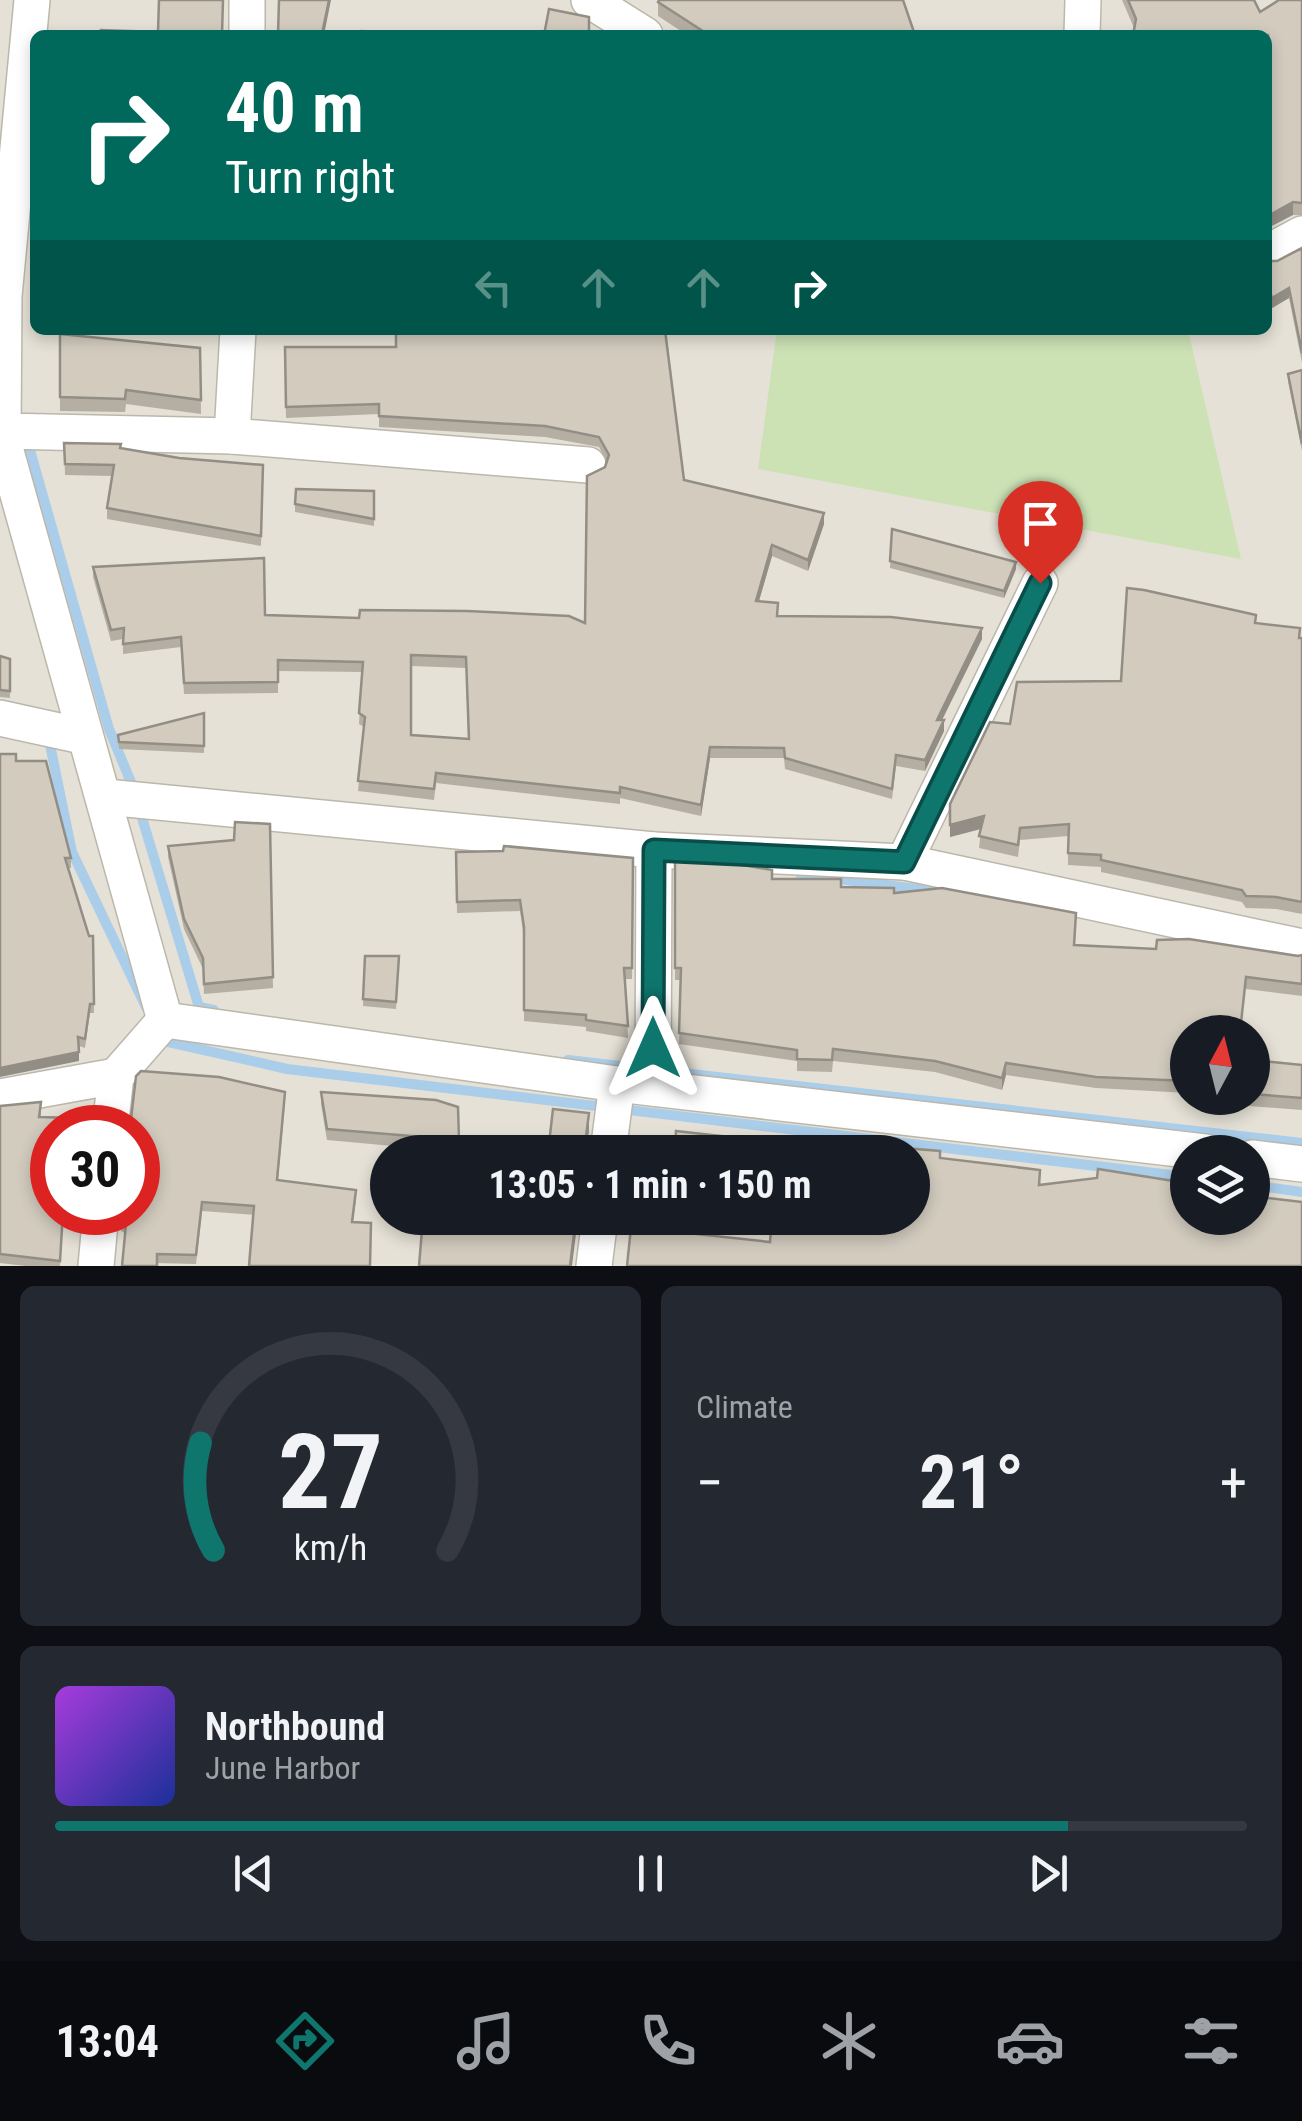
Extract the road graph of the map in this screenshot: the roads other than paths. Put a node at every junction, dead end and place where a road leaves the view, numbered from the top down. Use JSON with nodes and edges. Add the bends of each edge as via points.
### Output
{"nodes":[{"id":1,"x":32,"y":0,"type":"edge"},
{"id":2,"x":247,"y":0,"type":"edge"},
{"id":3,"x":589,"y":0,"type":"edge"},
{"id":4,"x":1084,"y":0,"type":"edge"},
{"id":5,"x":247,"y":30,"type":"edge"},
{"id":6,"x":637,"y":30,"type":"edge"},
{"id":7,"x":1082,"y":30,"type":"edge"},
{"id":8,"x":1302,"y":234,"type":"edge"},
{"id":9,"x":1272,"y":250,"type":"edge"},
{"id":10,"x":238,"y":335,"type":"edge"},
{"id":11,"x":2,"y":430,"type":"edge"},
{"id":12,"x":232,"y":436,"type":"junction"},
{"id":13,"x":588,"y":465,"type":"dead end"},
{"id":14,"x":1040,"y":583,"type":"dead end"},
{"id":15,"x":0,"y":718,"type":"edge"},
{"id":16,"x":82,"y":736,"type":"junction"},
{"id":17,"x":106,"y":797,"type":"junction"},
{"id":18,"x":654,"y":850,"type":"junction"},
{"id":19,"x":904,"y":862,"type":"junction"},
{"id":20,"x":1302,"y":947,"type":"edge"},
{"id":21,"x":165,"y":1020,"type":"junction"},
{"id":22,"x":116,"y":1076,"type":"junction"},
{"id":23,"x":617,"y":1084,"type":"junction"},
{"id":24,"x":653,"y":1088,"type":"junction"},
{"id":25,"x":0,"y":1097,"type":"edge"},
{"id":26,"x":113,"y":1105,"type":"edge"},
{"id":27,"x":610,"y":1135,"type":"edge"},
{"id":28,"x":1170,"y":1148,"type":"edge"},
{"id":29,"x":1270,"y":1160,"type":"edge"},
{"id":30,"x":1302,"y":1164,"type":"edge"},
{"id":31,"x":99,"y":1235,"type":"edge"},
{"id":32,"x":598,"y":1235,"type":"edge"},
{"id":33,"x":96,"y":1266,"type":"edge"},
{"id":34,"x":594,"y":1266,"type":"edge"}],
"edges":[{"from":1,"to":11,"type":"street","via":[[4,296]]},
{"from":2,"to":5,"type":"street"},
{"from":3,"to":6,"type":"street"},
{"from":4,"to":7,"type":"street"},
{"from":8,"to":9,"type":"street"},
{"from":10,"to":12,"type":"street"},
{"from":11,"to":12,"type":"street"},
{"from":11,"to":16,"type":"street"},
{"from":12,"to":13,"type":"street"},
{"from":14,"to":19,"type":"street"},
{"from":15,"to":16,"type":"street"},
{"from":16,"to":17,"type":"street"},
{"from":17,"to":18,"type":"street"},
{"from":17,"to":21,"type":"street"},
{"from":18,"to":19,"type":"street"},
{"from":18,"to":24,"type":"street"},
{"from":19,"to":20,"type":"street"},
{"from":21,"to":22,"type":"street"},
{"from":21,"to":23,"type":"street"},
{"from":22,"to":25,"type":"street"},
{"from":22,"to":26,"type":"street"},
{"from":23,"to":24,"type":"street"},
{"from":23,"to":27,"type":"street"},
{"from":24,"to":28,"type":"street"},
{"from":29,"to":30,"type":"street"},
{"from":31,"to":33,"type":"street"},
{"from":32,"to":34,"type":"street"}]}
